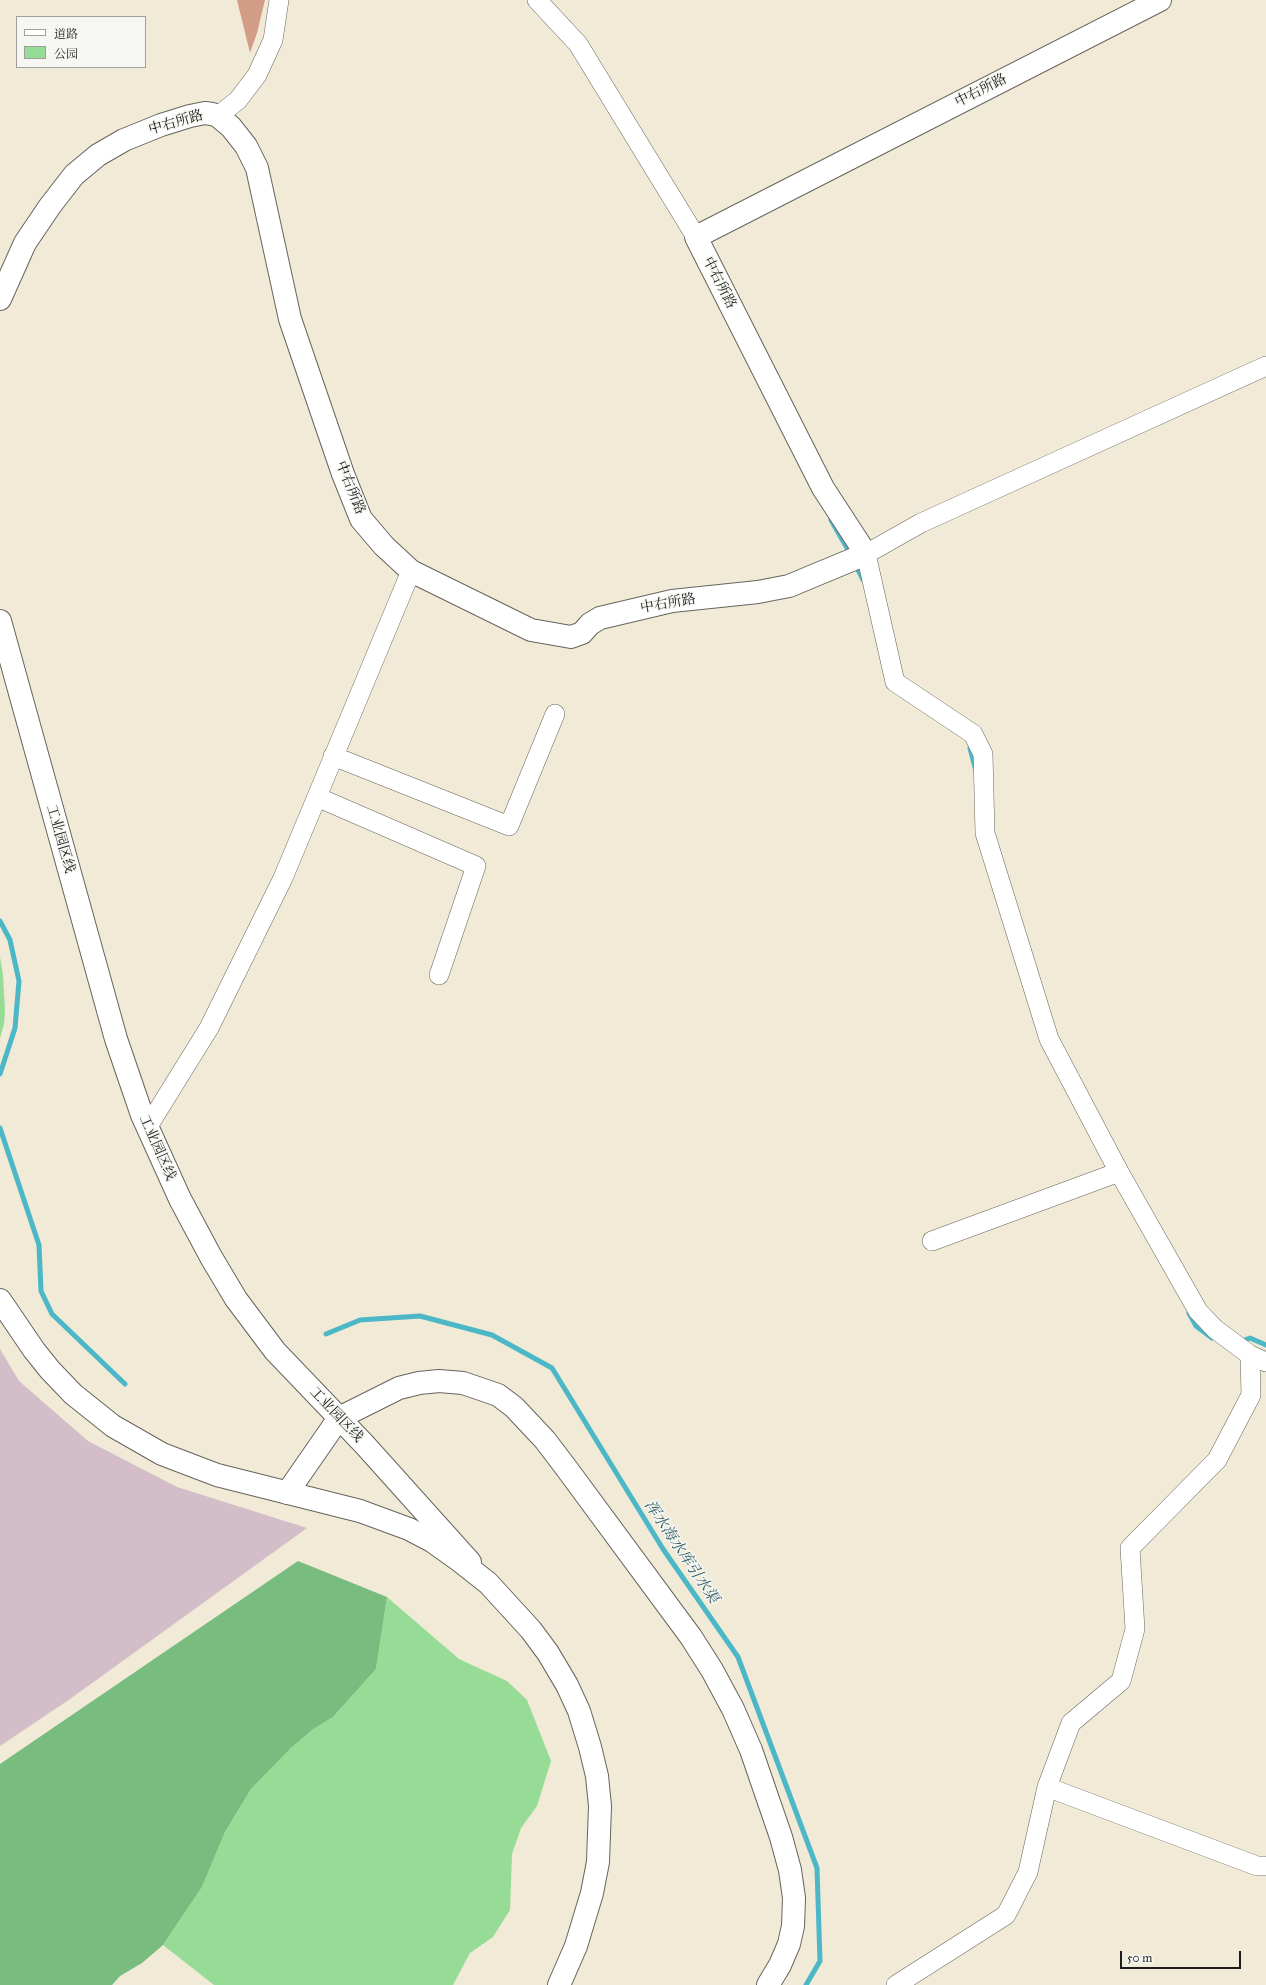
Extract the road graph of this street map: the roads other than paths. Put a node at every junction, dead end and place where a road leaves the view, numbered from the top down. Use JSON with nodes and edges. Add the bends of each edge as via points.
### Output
{"nodes":[{"id":1,"x":279,"y":0,"type":"edge"},
{"id":2,"x":537,"y":0,"type":"edge"},
{"id":3,"x":1160,"y":0,"type":"edge"},
{"id":4,"x":218,"y":116,"type":"junction"},
{"id":5,"x":696,"y":237,"type":"junction"},
{"id":6,"x":0,"y":299,"type":"edge"},
{"id":7,"x":1266,"y":366,"type":"edge"},
{"id":8,"x":857,"y":557,"type":"junction"},
{"id":9,"x":411,"y":571,"type":"junction"},
{"id":10,"x":0,"y":622,"type":"edge"},
{"id":11,"x":555,"y":714,"type":"dead end"},
{"id":12,"x":333,"y":756,"type":"junction"},
{"id":13,"x":316,"y":797,"type":"junction"},
{"id":14,"x":440,"y":975,"type":"dead end"},
{"id":15,"x":147,"y":1128,"type":"junction"},
{"id":16,"x":1114,"y":1174,"type":"junction"},
{"id":17,"x":932,"y":1240,"type":"dead end"},
{"id":18,"x":0,"y":1300,"type":"edge"},
{"id":19,"x":1246,"y":1351,"type":"edge"},
{"id":20,"x":339,"y":1418,"type":"junction"},
{"id":21,"x":287,"y":1493,"type":"junction"},
{"id":22,"x":488,"y":1583,"type":"junction"},
{"id":23,"x":1047,"y":1788,"type":"junction"},
{"id":24,"x":1266,"y":1866,"type":"edge"},
{"id":25,"x":559,"y":1985,"type":"edge"},
{"id":26,"x":768,"y":1985,"type":"edge"},
{"id":27,"x":896,"y":1985,"type":"edge"}],
"edges":[{"from":1,"to":4,"type":"street","via":[[273,40],[257,75],[238,100]]},
{"from":2,"to":5,"type":"street","via":[[578,44]]},
{"from":3,"to":5,"type":"main road","name":"中右所路"},
{"from":4,"to":6,"type":"main road","name":"中右所路","via":[[205,113],[161,125],[124,140],[98,155],[74,175],[25,243]]},
{"from":4,"to":9,"type":"main road","name":"中右所路","via":[[246,146],[257,168],[290,319],[361,519],[384,546]]},
{"from":5,"to":8,"type":"main road","name":"中右所路"},
{"from":7,"to":8,"type":"street","via":[[921,524]]},
{"from":8,"to":9,"type":"main road","name":"中右所路","via":[[789,586],[758,592],[672,601],[600,618],[582,633],[571,637],[531,630]]},
{"from":8,"to":16,"type":"street","via":[[895,682],[973,734],[983,754],[985,833],[1049,1039]]},
{"from":9,"to":12,"type":"street"},
{"from":10,"to":15,"type":"main road","name":"工业园区线","via":[[100,982],[128,1076]]},
{"from":11,"to":12,"type":"street","via":[[509,826]]},
{"from":12,"to":13,"type":"street"},
{"from":13,"to":14,"type":"street","via":[[476,866]]},
{"from":13,"to":15,"type":"street","via":[[283,878],[208,1028]]},
{"from":15,"to":20,"type":"main road","name":"工业园区线","via":[[180,1199],[236,1298],[275,1351]]},
{"from":16,"to":17,"type":"street"},
{"from":16,"to":19,"type":"street","via":[[1198,1311],[1215,1329]]},
{"from":18,"to":21,"type":"main road","via":[[50,1370],[73,1394],[113,1426],[148,1447],[190,1466]]},
{"from":19,"to":23,"type":"street","via":[[1251,1395],[1218,1460],[1130,1548],[1135,1629],[1121,1681],[1070,1723]]},
{"from":20,"to":21,"type":"main road"},
{"from":20,"to":22,"type":"main road","name":"工业园区线"},
{"from":20,"to":26,"type":"main road","via":[[399,1388],[439,1381],[463,1383],[488,1390],[514,1407],[545,1440],[567,1469],[691,1637],[733,1709],[750,1750],[781,1837],[794,1898],[793,1926],[789,1944]]},
{"from":21,"to":22,"type":"main road","via":[[360,1511],[408,1529],[432,1541]]},
{"from":22,"to":25,"type":"main road","via":[[531,1630],[567,1685],[586,1732],[597,1776],[600,1806],[598,1862],[586,1916]]},
{"from":23,"to":24,"type":"street","via":[[1257,1866]]},
{"from":23,"to":27,"type":"street","via":[[1028,1872],[1006,1915]]}]}
